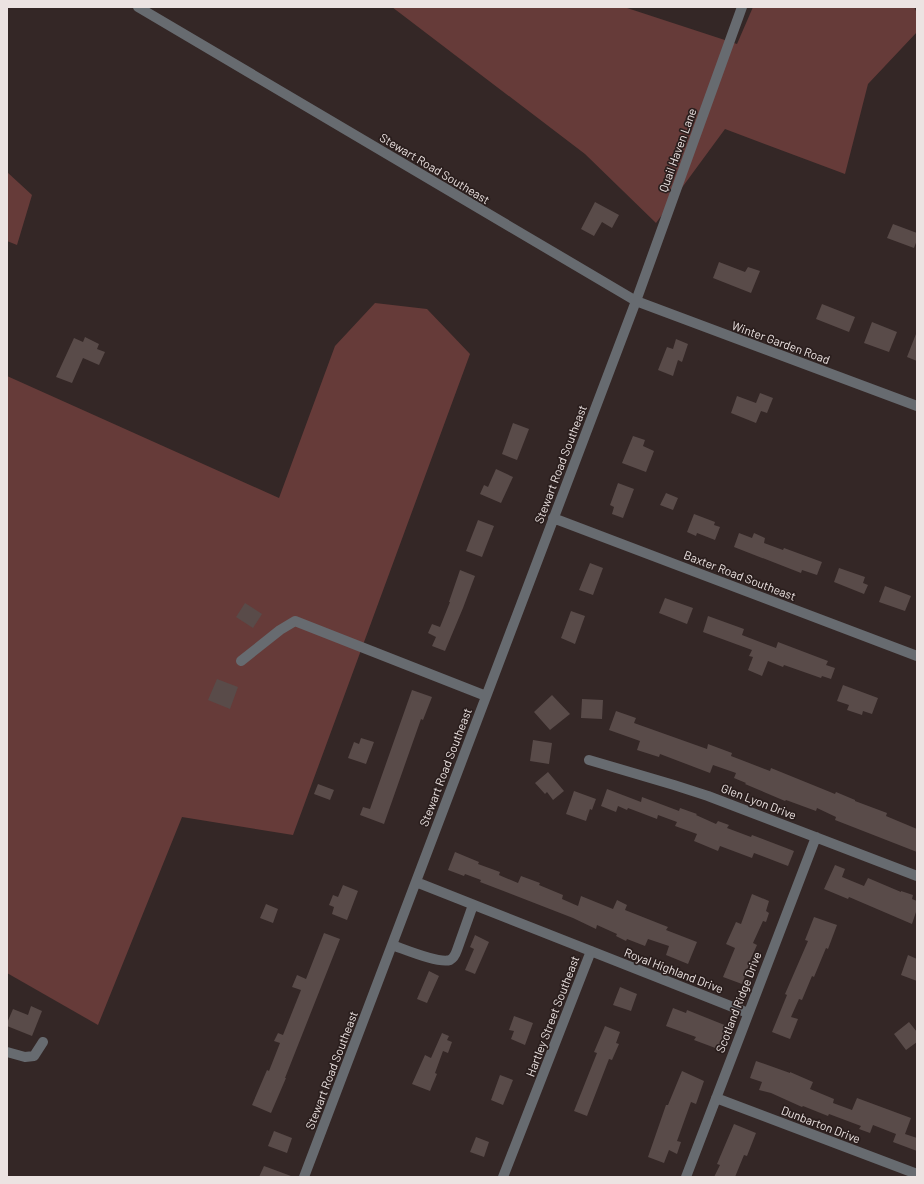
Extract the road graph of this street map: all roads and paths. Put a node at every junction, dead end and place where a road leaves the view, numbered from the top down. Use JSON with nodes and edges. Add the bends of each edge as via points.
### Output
{"nodes":[{"id":1,"x":138,"y":7,"type":"edge"},
{"id":2,"x":742,"y":7,"type":"edge"},
{"id":3,"x":636,"y":301,"type":"junction"},
{"id":4,"x":917,"y":406,"type":"edge"},
{"id":5,"x":553,"y":518,"type":"junction"},
{"id":6,"x":917,"y":656,"type":"edge"},
{"id":7,"x":241,"y":661,"type":"dead end"},
{"id":8,"x":486,"y":696,"type":"junction"},
{"id":9,"x":589,"y":760,"type":"dead end"},
{"id":10,"x":816,"y":837,"type":"junction"},
{"id":11,"x":917,"y":876,"type":"edge"},
{"id":12,"x":416,"y":882,"type":"junction"},
{"id":13,"x":473,"y":905,"type":"junction"},
{"id":14,"x":392,"y":945,"type":"junction"},
{"id":15,"x":591,"y":951,"type":"junction"},
{"id":16,"x":748,"y":1013,"type":"junction"},
{"id":17,"x":44,"y":1042,"type":"dead end"},
{"id":18,"x":7,"y":1052,"type":"edge"},
{"id":19,"x":716,"y":1098,"type":"junction"},
{"id":20,"x":917,"y":1174,"type":"edge"},
{"id":21,"x":304,"y":1177,"type":"edge"},
{"id":22,"x":503,"y":1177,"type":"edge"},
{"id":23,"x":686,"y":1177,"type":"edge"}],
"edges":[{"from":1,"to":3,"type":"street","name":"Stewart Road Southeast"},
{"from":2,"to":3,"type":"street","name":"Quail Haven Lane"},
{"from":3,"to":4,"type":"street","name":"Winter Garden Road"},
{"from":3,"to":5,"type":"street","name":"Stewart Road Southeast"},
{"from":5,"to":6,"type":"street","name":"Baxter Road Southeast"},
{"from":5,"to":8,"type":"street","name":"Stewart Road Southeast"},
{"from":7,"to":8,"type":"street","via":[[295,621]]},
{"from":8,"to":12,"type":"street","name":"Stewart Road Southeast"},
{"from":9,"to":10,"type":"street","name":"Glen Lyon Drive","via":[[688,789]]},
{"from":10,"to":11,"type":"street","name":"Glen Lyon Drive"},
{"from":10,"to":16,"type":"street","name":"Scotland Ridge Drive"},
{"from":12,"to":13,"type":"street","name":"Hartley Street Southeast"},
{"from":12,"to":14,"type":"street","name":"Stewart Road Southeast"},
{"from":13,"to":14,"type":"street","via":[[461,940],[450,960],[439,961]]},
{"from":13,"to":15,"type":"street","name":"Hartley Street Southeast"},
{"from":14,"to":21,"type":"street","name":"Stewart Road Southeast"},
{"from":15,"to":16,"type":"street","name":"Royal Highland Drive"},
{"from":15,"to":22,"type":"street","name":"Hartley Street Southeast"},
{"from":16,"to":19,"type":"street","name":"Scotland Ridge Drive"},
{"from":17,"to":18,"type":"street","via":[[34,1056],[24,1057]]},
{"from":19,"to":20,"type":"street","name":"Dunbarton Drive"},
{"from":19,"to":23,"type":"street","name":"Scotland Ridge Drive"}]}
